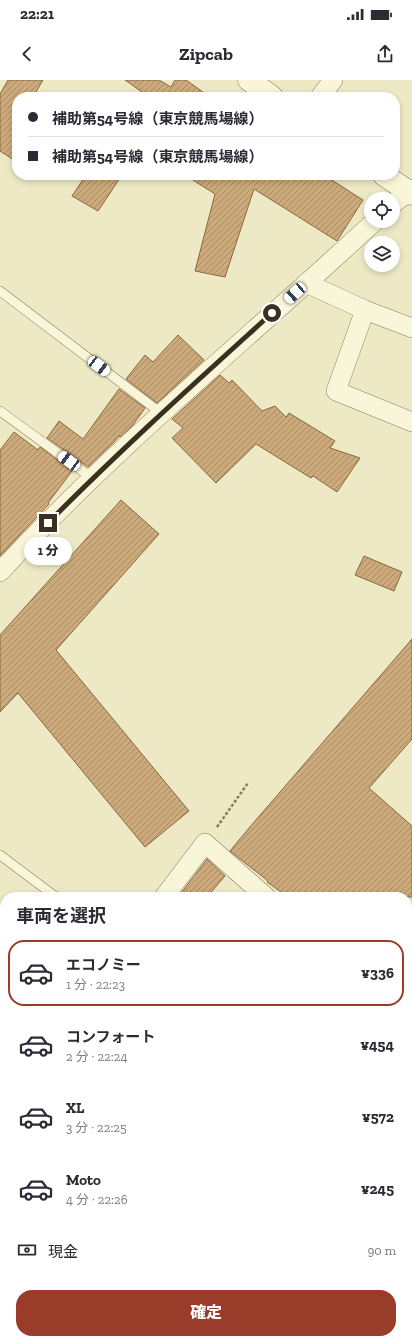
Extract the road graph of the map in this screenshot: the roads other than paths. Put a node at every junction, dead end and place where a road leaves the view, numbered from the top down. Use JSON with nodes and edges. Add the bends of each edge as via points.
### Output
{"nodes":[{"id":1,"x":249,"y":80,"type":"edge"},
{"id":2,"x":333,"y":80,"type":"edge"},
{"id":3,"x":265,"y":92,"type":"edge"},
{"id":4,"x":324,"y":92,"type":"edge"},
{"id":5,"x":390,"y":180,"type":"edge"},
{"id":6,"x":406,"y":195,"type":"edge"},
{"id":7,"x":366,"y":228,"type":"edge"},
{"id":8,"x":306,"y":283,"type":"junction"},
{"id":9,"x":0,"y":291,"type":"edge"},
{"id":10,"x":365,"y":310,"type":"junction"},
{"id":11,"x":412,"y":328,"type":"edge"},
{"id":12,"x":0,"y":411,"type":"edge"},
{"id":13,"x":161,"y":413,"type":"junction"},
{"id":14,"x":412,"y":422,"type":"edge"},
{"id":15,"x":92,"y":478,"type":"junction"},
{"id":16,"x":1,"y":569,"type":"edge"},
{"id":17,"x":0,"y":855,"type":"edge"},
{"id":18,"x":49,"y":892,"type":"edge"},
{"id":19,"x":168,"y":892,"type":"edge"},
{"id":20,"x":260,"y":892,"type":"edge"}],
"edges":[{"from":1,"to":3,"type":"street"},
{"from":2,"to":4,"type":"street"},
{"from":5,"to":6,"type":"street"},
{"from":7,"to":8,"type":"street"},
{"from":8,"to":10,"type":"street"},
{"from":8,"to":13,"type":"street"},
{"from":9,"to":13,"type":"lane"},
{"from":10,"to":11,"type":"street"},
{"from":10,"to":14,"type":"street","via":[[336,392]]},
{"from":12,"to":15,"type":"lane"},
{"from":13,"to":15,"type":"street"},
{"from":15,"to":16,"type":"street"},
{"from":17,"to":18,"type":"lane"},
{"from":19,"to":20,"type":"street","via":[[205,843]]}]}
